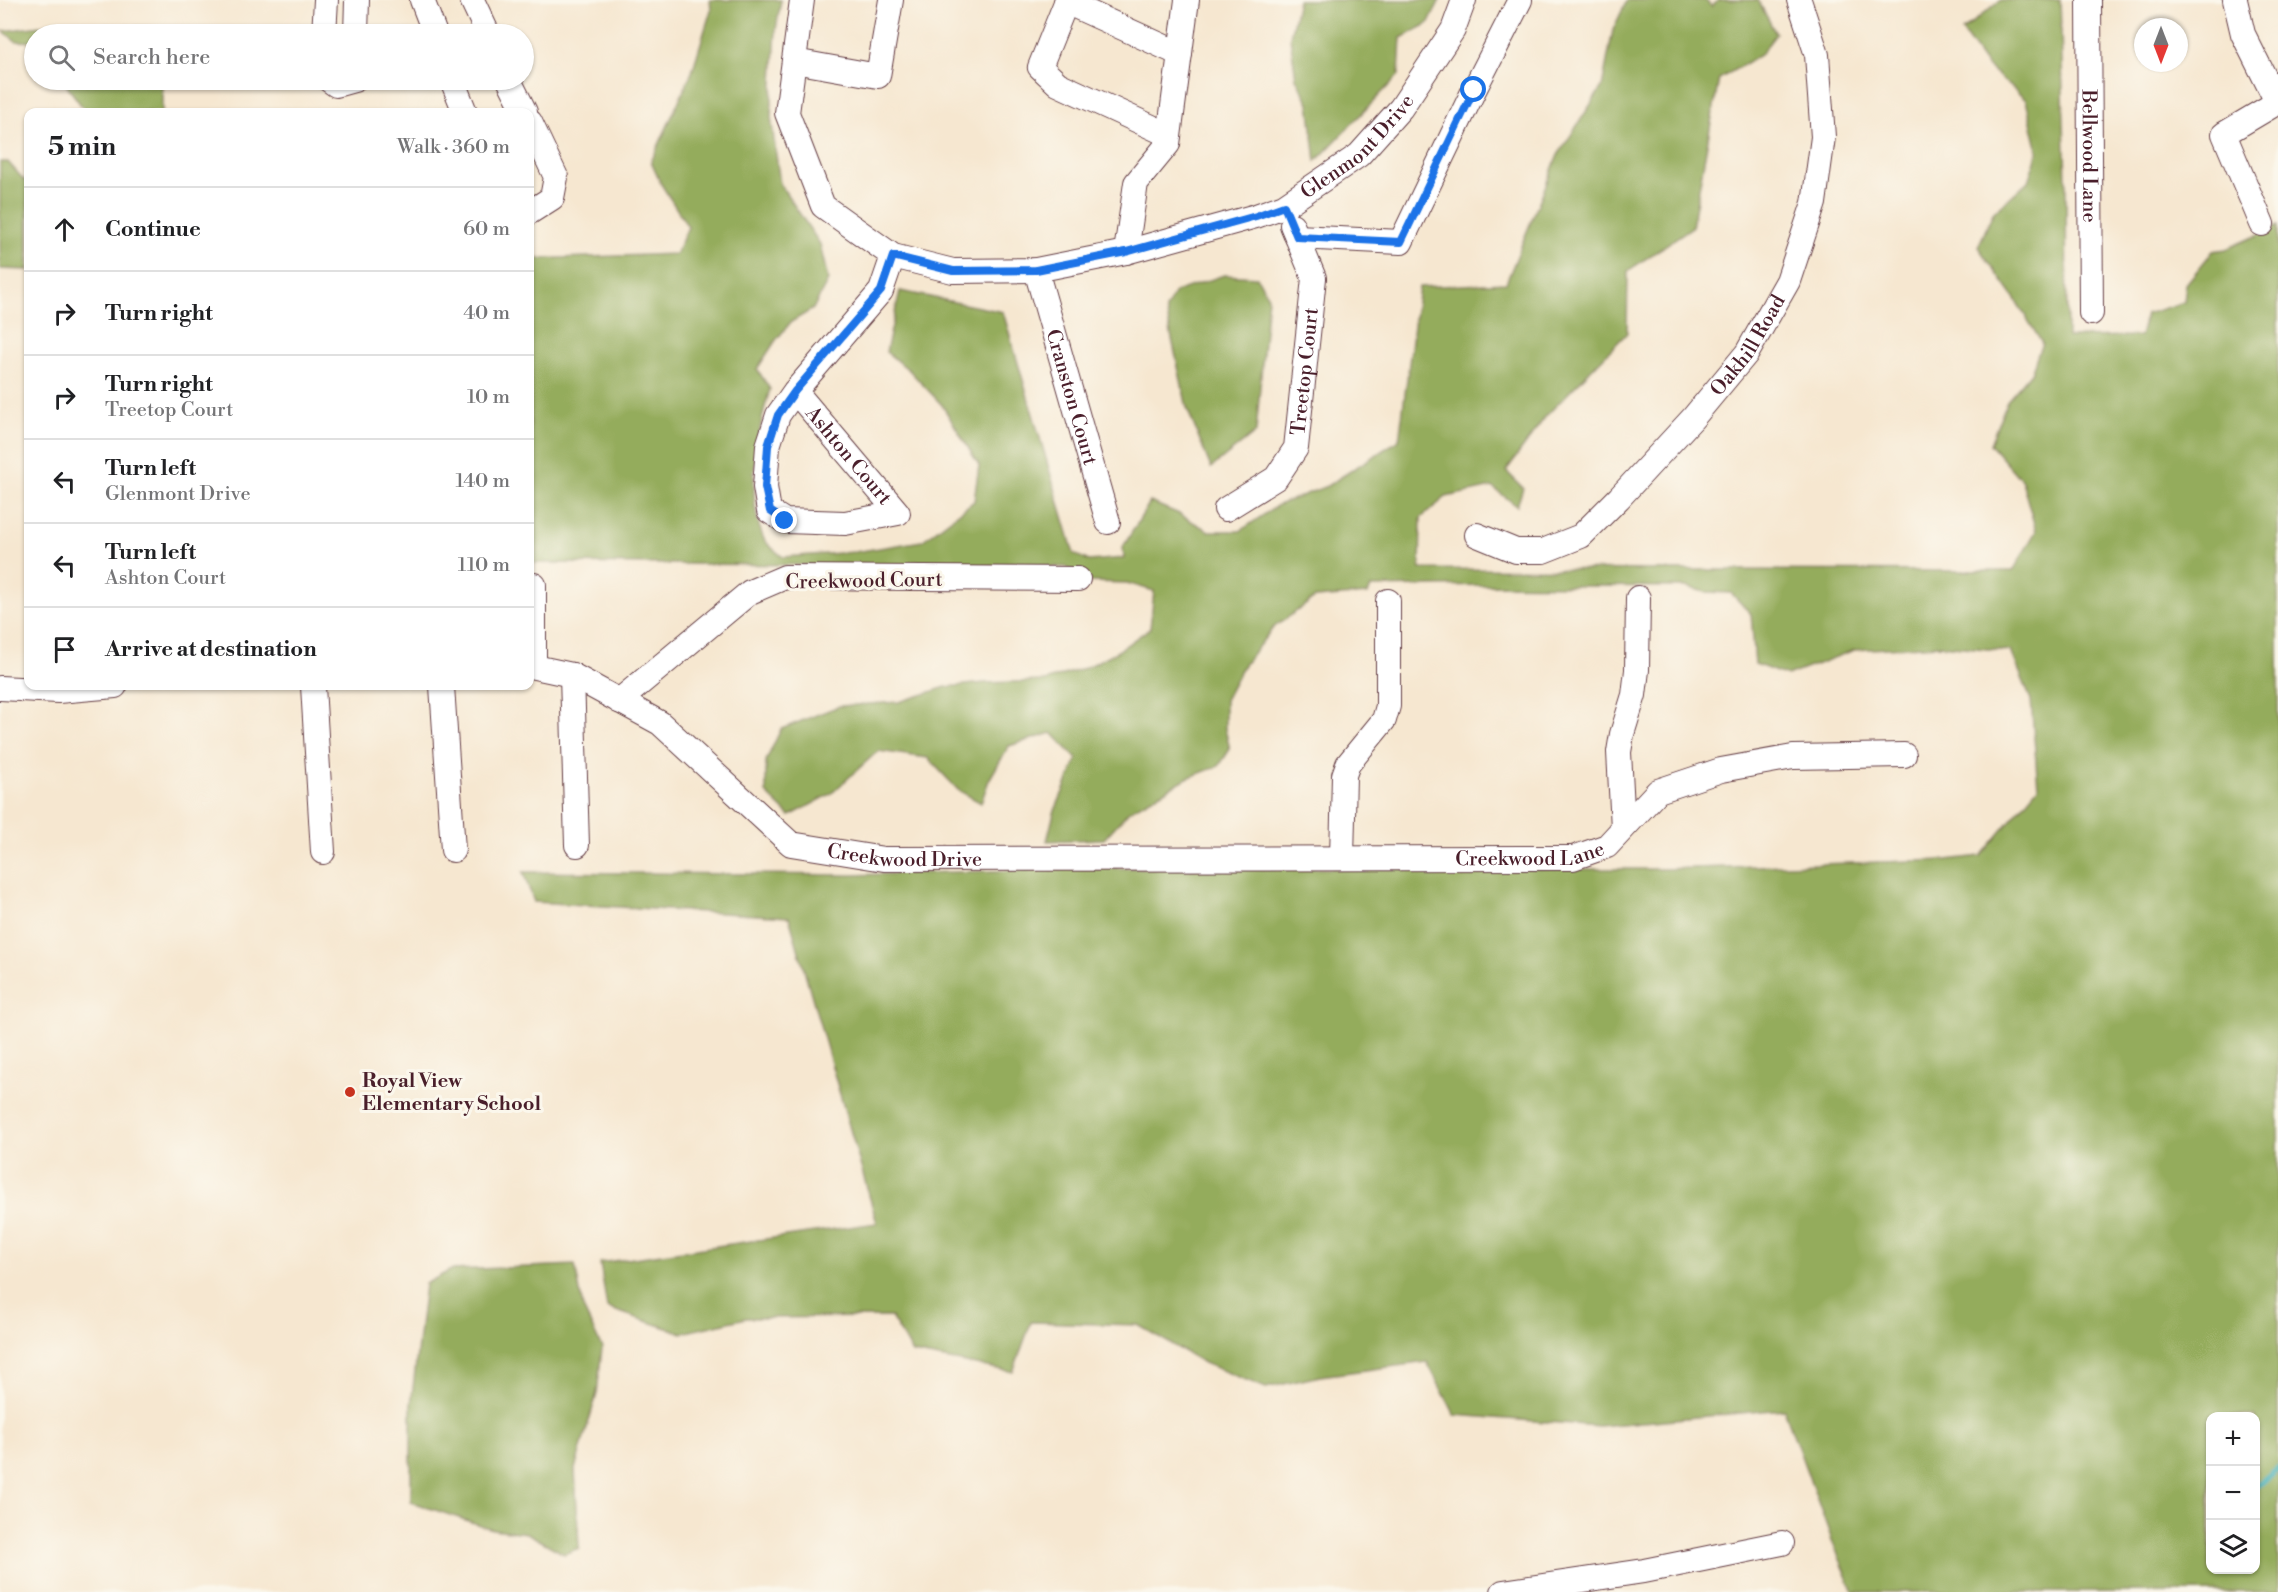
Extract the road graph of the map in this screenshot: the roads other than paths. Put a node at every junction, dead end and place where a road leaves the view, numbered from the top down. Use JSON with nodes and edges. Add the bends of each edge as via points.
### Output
{"nodes":[{"id":1,"x":326,"y":0,"type":"edge"},
{"id":2,"x":357,"y":0,"type":"edge"},
{"id":3,"x":423,"y":0,"type":"edge"},
{"id":4,"x":472,"y":0,"type":"edge"},
{"id":5,"x":802,"y":0,"type":"edge"},
{"id":6,"x":891,"y":0,"type":"edge"},
{"id":7,"x":1187,"y":0,"type":"edge"},
{"id":8,"x":1464,"y":0,"type":"edge"},
{"id":9,"x":1520,"y":0,"type":"edge"},
{"id":10,"x":1799,"y":0,"type":"edge"},
{"id":11,"x":2089,"y":0,"type":"edge"},
{"id":12,"x":2235,"y":0,"type":"edge"},
{"id":13,"x":1066,"y":1,"type":"edge"},
{"id":14,"x":325,"y":24,"type":"edge"},
{"id":15,"x":356,"y":24,"type":"edge"},
{"id":16,"x":431,"y":24,"type":"edge"},
{"id":17,"x":483,"y":24,"type":"edge"},
{"id":18,"x":1180,"y":54,"type":"junction"},
{"id":19,"x":794,"y":61,"type":"junction"},
{"id":20,"x":456,"y":90,"type":"edge"},
{"id":21,"x":514,"y":90,"type":"edge"},
{"id":22,"x":2278,"y":102,"type":"edge"},
{"id":23,"x":463,"y":108,"type":"edge"},
{"id":24,"x":523,"y":108,"type":"edge"},
{"id":25,"x":534,"y":130,"type":"edge"},
{"id":26,"x":1169,"y":135,"type":"junction"},
{"id":27,"x":1284,"y":206,"type":"junction"},
{"id":28,"x":534,"y":209,"type":"edge"},
{"id":29,"x":2262,"y":224,"type":"dead end"},
{"id":30,"x":1297,"y":237,"type":"junction"},
{"id":31,"x":1126,"y":252,"type":"junction"},
{"id":32,"x":893,"y":256,"type":"junction"},
{"id":33,"x":1036,"y":270,"type":"junction"},
{"id":34,"x":2091,"y":313,"type":"dead end"},
{"id":35,"x":795,"y":391,"type":"junction"},
{"id":36,"x":1226,"y":509,"type":"dead end"},
{"id":37,"x":1108,"y":522,"type":"dead end"},
{"id":38,"x":1477,"y":535,"type":"dead end"},
{"id":39,"x":1078,"y":579,"type":"dead end"},
{"id":40,"x":1638,"y":598,"type":"dead end"},
{"id":41,"x":1388,"y":602,"type":"dead end"},
{"id":42,"x":534,"y":666,"type":"edge"},
{"id":43,"x":572,"y":675,"type":"junction"},
{"id":44,"x":0,"y":688,"type":"edge"},
{"id":45,"x":24,"y":689,"type":"edge"},
{"id":46,"x":39,"y":690,"type":"edge"},
{"id":47,"x":69,"y":690,"type":"edge"},
{"id":48,"x":313,"y":690,"type":"edge"},
{"id":49,"x":442,"y":690,"type":"edge"},
{"id":50,"x":619,"y":701,"type":"junction"},
{"id":51,"x":1904,"y":755,"type":"dead end"},
{"id":52,"x":1623,"y":828,"type":"junction"},
{"id":53,"x":577,"y":845,"type":"dead end"},
{"id":54,"x":453,"y":850,"type":"dead end"},
{"id":55,"x":322,"y":852,"type":"dead end"},
{"id":56,"x":1342,"y":858,"type":"junction"},
{"id":57,"x":1782,"y":1544,"type":"dead end"},
{"id":58,"x":1503,"y":1592,"type":"edge"}],
"edges":[{"from":1,"to":14,"type":"street"},
{"from":2,"to":15,"type":"street"},
{"from":3,"to":16,"type":"street"},
{"from":4,"to":17,"type":"street"},
{"from":5,"to":19,"type":"street","name":"Glenmont Drive"},
{"from":6,"to":19,"type":"street","via":[[878,75]]},
{"from":7,"to":18,"type":"street"},
{"from":8,"to":27,"type":"street","name":"Glenmont Drive","via":[[1453,30],[1401,108],[1359,155]]},
{"from":9,"to":30,"type":"street","via":[[1401,242]]},
{"from":10,"to":38,"type":"street","name":"Oakhill Road","via":[[1817,55],[1823,137],[1814,202],[1788,281],[1747,353],[1693,418],[1581,536],[1543,551],[1516,551]]},
{"from":11,"to":34,"type":"street","name":"Bellwood Lane"},
{"from":12,"to":22,"type":"street","via":[[2243,34]]},
{"from":13,"to":18,"type":"street"},
{"from":13,"to":26,"type":"street","via":[[1040,68],[1058,84]]},
{"from":18,"to":26,"type":"street"},
{"from":19,"to":32,"type":"street","name":"Glenmont Drive","via":[[787,113],[823,206]]},
{"from":20,"to":23,"type":"street"},
{"from":21,"to":24,"type":"street"},
{"from":22,"to":29,"type":"street","via":[[2224,134]]},
{"from":25,"to":28,"type":"street","via":[[556,177],[552,198]]},
{"from":26,"to":31,"type":"street","via":[[1168,144],[1136,183]]},
{"from":27,"to":30,"type":"street","name":"Treetop Court"},
{"from":27,"to":31,"type":"street","name":"Glenmont Drive"},
{"from":30,"to":36,"type":"street","name":"Treetop Court","via":[[1314,278],[1296,448],[1276,478]]},
{"from":31,"to":33,"type":"street","name":"Glenmont Drive"},
{"from":32,"to":33,"type":"street","name":"Glenmont Drive","via":[[953,271]]},
{"from":32,"to":35,"type":"street","name":"Ashton Court","via":[[881,291]]},
{"from":33,"to":37,"type":"street","name":"Cranston Court"},
{"from":35,"to":35,"type":"street","name":"Ashton Court","via":[[778,415],[768,446],[765,487],[770,511],[785,521],[845,523],[898,513]]},
{"from":39,"to":50,"type":"street","name":"Creekwood Court","via":[[785,577],[750,592]]},
{"from":40,"to":52,"type":"street","via":[[1635,687],[1619,752]]},
{"from":41,"to":56,"type":"street","via":[[1388,706],[1384,720],[1348,764],[1344,775]]},
{"from":42,"to":43,"type":"street","name":"Creekwood Drive"},
{"from":43,"to":50,"type":"street","name":"Creekwood Drive"},
{"from":43,"to":53,"type":"street"},
{"from":44,"to":45,"type":"street"},
{"from":46,"to":47,"type":"street"},
{"from":48,"to":55,"type":"street"},
{"from":49,"to":54,"type":"street"},
{"from":50,"to":56,"type":"street","name":"Creekwood Drive","via":[[660,723],[791,844],[884,859]]},
{"from":51,"to":52,"type":"street","name":"Creekwood Lane","via":[[1793,757],[1721,770],[1658,791]]},
{"from":52,"to":56,"type":"street","name":"Creekwood Lane","via":[[1607,846],[1573,858]]},
{"from":57,"to":58,"type":"street","via":[[1644,1571]]}]}
